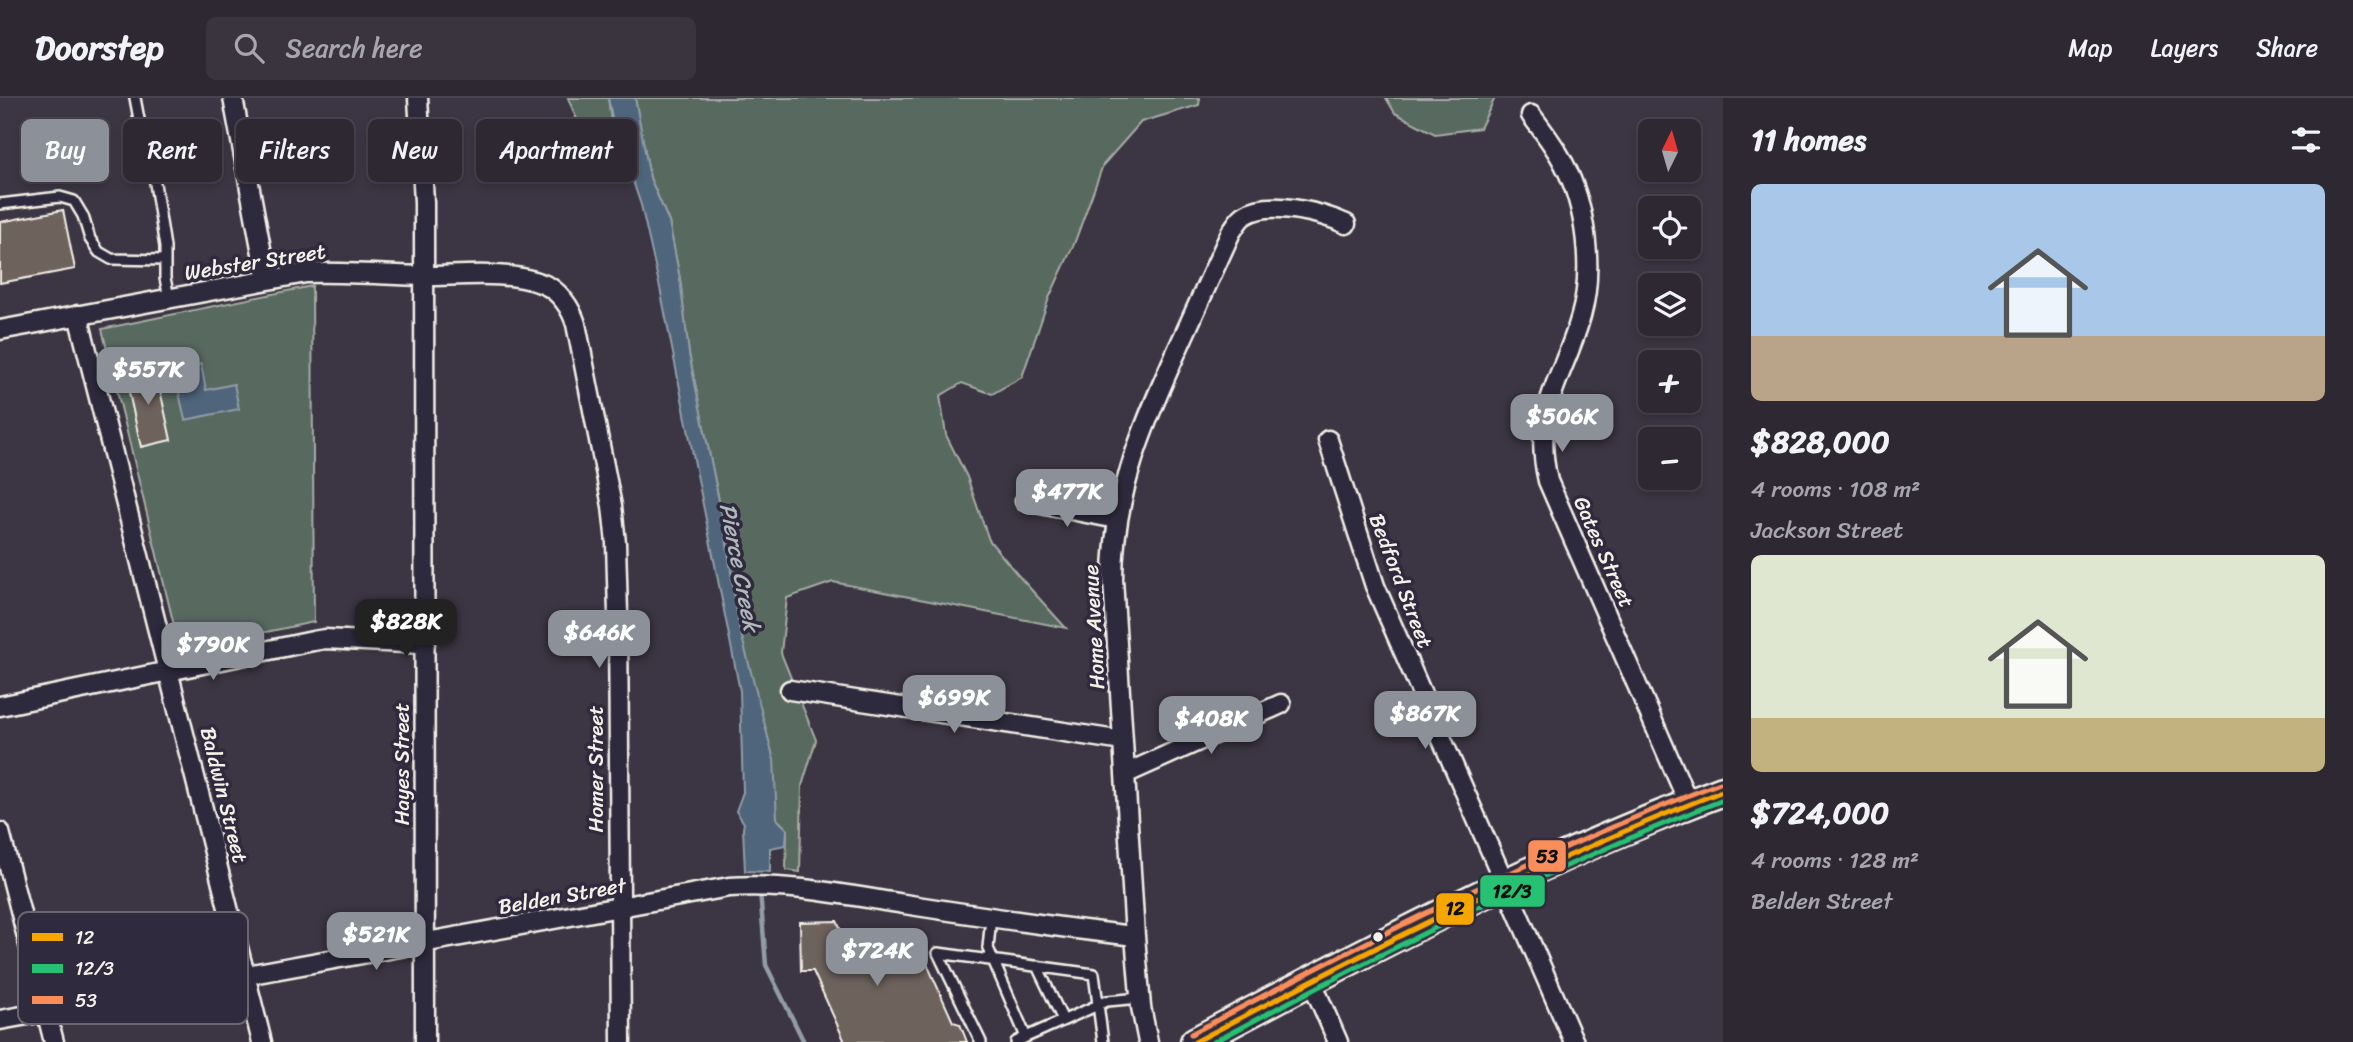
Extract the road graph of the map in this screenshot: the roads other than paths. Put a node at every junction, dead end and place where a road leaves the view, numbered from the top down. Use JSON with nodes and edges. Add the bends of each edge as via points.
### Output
{"nodes":[{"id":1,"x":135,"y":98,"type":"edge"},
{"id":2,"x":233,"y":98,"type":"edge"},
{"id":3,"x":418,"y":98,"type":"edge"},
{"id":4,"x":1531,"y":115,"type":"dead end"},
{"id":5,"x":0,"y":204,"type":"edge"},
{"id":6,"x":1346,"y":224,"type":"dead end"},
{"id":7,"x":165,"y":260,"type":"junction"},
{"id":8,"x":423,"y":275,"type":"junction"},
{"id":9,"x":267,"y":280,"type":"junction"},
{"id":10,"x":558,"y":294,"type":"joint"},
{"id":11,"x":169,"y":298,"type":"junction"},
{"id":12,"x":78,"y":315,"type":"junction"},
{"id":13,"x":0,"y":330,"type":"edge"},
{"id":14,"x":1328,"y":440,"type":"dead end"},
{"id":15,"x":1026,"y":501,"type":"dead end"},
{"id":16,"x":1117,"y":519,"type":"junction"},
{"id":17,"x":425,"y":644,"type":"junction"},
{"id":18,"x":170,"y":671,"type":"junction"},
{"id":19,"x":790,"y":690,"type":"dead end"},
{"id":20,"x":1281,"y":704,"type":"dead end"},
{"id":21,"x":0,"y":706,"type":"edge"},
{"id":22,"x":1123,"y":741,"type":"junction"},
{"id":23,"x":1125,"y":774,"type":"junction"},
{"id":24,"x":1723,"y":791,"type":"edge"},
{"id":25,"x":1689,"y":804,"type":"junction"},
{"id":26,"x":0,"y":832,"type":"edge"},
{"id":27,"x":1504,"y":884,"type":"junction"},
{"id":28,"x":620,"y":909,"type":"junction"},
{"id":29,"x":21,"y":912,"type":"edge"},
{"id":30,"x":230,"y":912,"type":"edge"},
{"id":31,"x":991,"y":917,"type":"junction"},
{"id":32,"x":1135,"y":936,"type":"junction"},
{"id":33,"x":425,"y":944,"type":"junction"},
{"id":34,"x":993,"y":960,"type":"junction"},
{"id":35,"x":1037,"y":966,"type":"junction"},
{"id":36,"x":248,"y":974,"type":"edge"},
{"id":37,"x":1311,"y":980,"type":"junction"},
{"id":38,"x":248,"y":986,"type":"edge"},
{"id":39,"x":1141,"y":998,"type":"junction"},
{"id":40,"x":1097,"y":1005,"type":"junction"},
{"id":41,"x":18,"y":1016,"type":"edge"},
{"id":42,"x":0,"y":1020,"type":"edge"},
{"id":43,"x":1063,"y":1020,"type":"junction"},
{"id":44,"x":49,"y":1024,"type":"edge"},
{"id":45,"x":1026,"y":1037,"type":"junction"},
{"id":46,"x":54,"y":1042,"type":"edge"},
{"id":47,"x":262,"y":1042,"type":"edge"},
{"id":48,"x":425,"y":1042,"type":"edge"},
{"id":49,"x":621,"y":1042,"type":"edge"},
{"id":50,"x":981,"y":1042,"type":"edge"},
{"id":51,"x":1016,"y":1042,"type":"edge"},
{"id":52,"x":1103,"y":1042,"type":"edge"},
{"id":53,"x":1148,"y":1042,"type":"edge"},
{"id":54,"x":1195,"y":1042,"type":"edge"},
{"id":55,"x":1338,"y":1042,"type":"edge"},
{"id":56,"x":1574,"y":1042,"type":"edge"}],
"edges":[{"from":1,"to":7,"type":"lane","via":[[154,177]]},
{"from":2,"to":9,"type":"street"},
{"from":3,"to":8,"type":"street","name":"Hayes Street"},
{"from":4,"to":25,"type":"street","name":"Gates Street","via":[[1564,164],[1576,192],[1586,240],[1581,315],[1546,407],[1543,460],[1548,481]]},
{"from":5,"to":7,"type":"lane","via":[[60,197],[74,201],[99,252],[111,259]]},
{"from":6,"to":16,"type":"street","name":"Home Avenue","via":[[1309,211],[1270,209],[1244,215],[1231,232],[1151,406]]},
{"from":7,"to":11,"type":"lane"},
{"from":8,"to":9,"type":"street","name":"Webster Street","via":[[306,273]]},
{"from":8,"to":10,"type":"street","name":"Webster Street","via":[[507,276],[544,284]]},
{"from":8,"to":17,"type":"street","name":"Hayes Street"},
{"from":9,"to":11,"type":"street","name":"Webster Street"},
{"from":10,"to":28,"type":"street","name":"Homer Street","via":[[576,324],[616,542]]},
{"from":11,"to":12,"type":"street","name":"Webster Street"},
{"from":12,"to":13,"type":"street","name":"Webster Street"},
{"from":12,"to":18,"type":"street","name":"Baldwin Street"},
{"from":14,"to":27,"type":"street","name":"Bedford Street","via":[[1371,576]]},
{"from":15,"to":16,"type":"street"},
{"from":16,"to":22,"type":"street","name":"Home Avenue","via":[[1113,579]]},
{"from":17,"to":18,"type":"street","via":[[325,639]]},
{"from":17,"to":33,"type":"street","name":"Hayes Street"},
{"from":18,"to":21,"type":"street"},
{"from":18,"to":30,"type":"street","name":"Baldwin Street"},
{"from":19,"to":22,"type":"street"},
{"from":20,"to":23,"type":"street"},
{"from":22,"to":23,"type":"street","name":"Home Avenue"},
{"from":23,"to":32,"type":"street","name":"Home Avenue"},
{"from":24,"to":25,"type":"main road"},
{"from":25,"to":27,"type":"main road"},
{"from":26,"to":29,"type":"street"},
{"from":27,"to":37,"type":"main road"},
{"from":27,"to":56,"type":"street","name":"Bedford Street"},
{"from":28,"to":31,"type":"street","name":"Belden Street","via":[[730,887],[786,886]]},
{"from":28,"to":33,"type":"street","name":"Belden Street"},
{"from":28,"to":49,"type":"street","name":"Homer Street"},
{"from":31,"to":32,"type":"street","name":"Belden Street"},
{"from":31,"to":34,"type":"lane","via":[[988,948]]},
{"from":32,"to":39,"type":"street","name":"Home Avenue"},
{"from":33,"to":36,"type":"street","name":"Belden Street"},
{"from":33,"to":48,"type":"street","name":"Hayes Street"},
{"from":34,"to":35,"type":"lane"},
{"from":34,"to":45,"type":"lane"},
{"from":34,"to":50,"type":"lane","via":[[938,953]]},
{"from":35,"to":40,"type":"lane","via":[[1094,974]]},
{"from":35,"to":43,"type":"lane"},
{"from":37,"to":54,"type":"main road"},
{"from":37,"to":55,"type":"street"},
{"from":38,"to":47,"type":"street","name":"Baldwin Street"},
{"from":39,"to":40,"type":"lane"},
{"from":39,"to":53,"type":"street","name":"Home Avenue"},
{"from":40,"to":43,"type":"lane"},
{"from":40,"to":52,"type":"lane"},
{"from":41,"to":42,"type":"street","name":"Belden Street"},
{"from":43,"to":45,"type":"lane"},
{"from":44,"to":46,"type":"street"},
{"from":45,"to":51,"type":"lane"}]}
